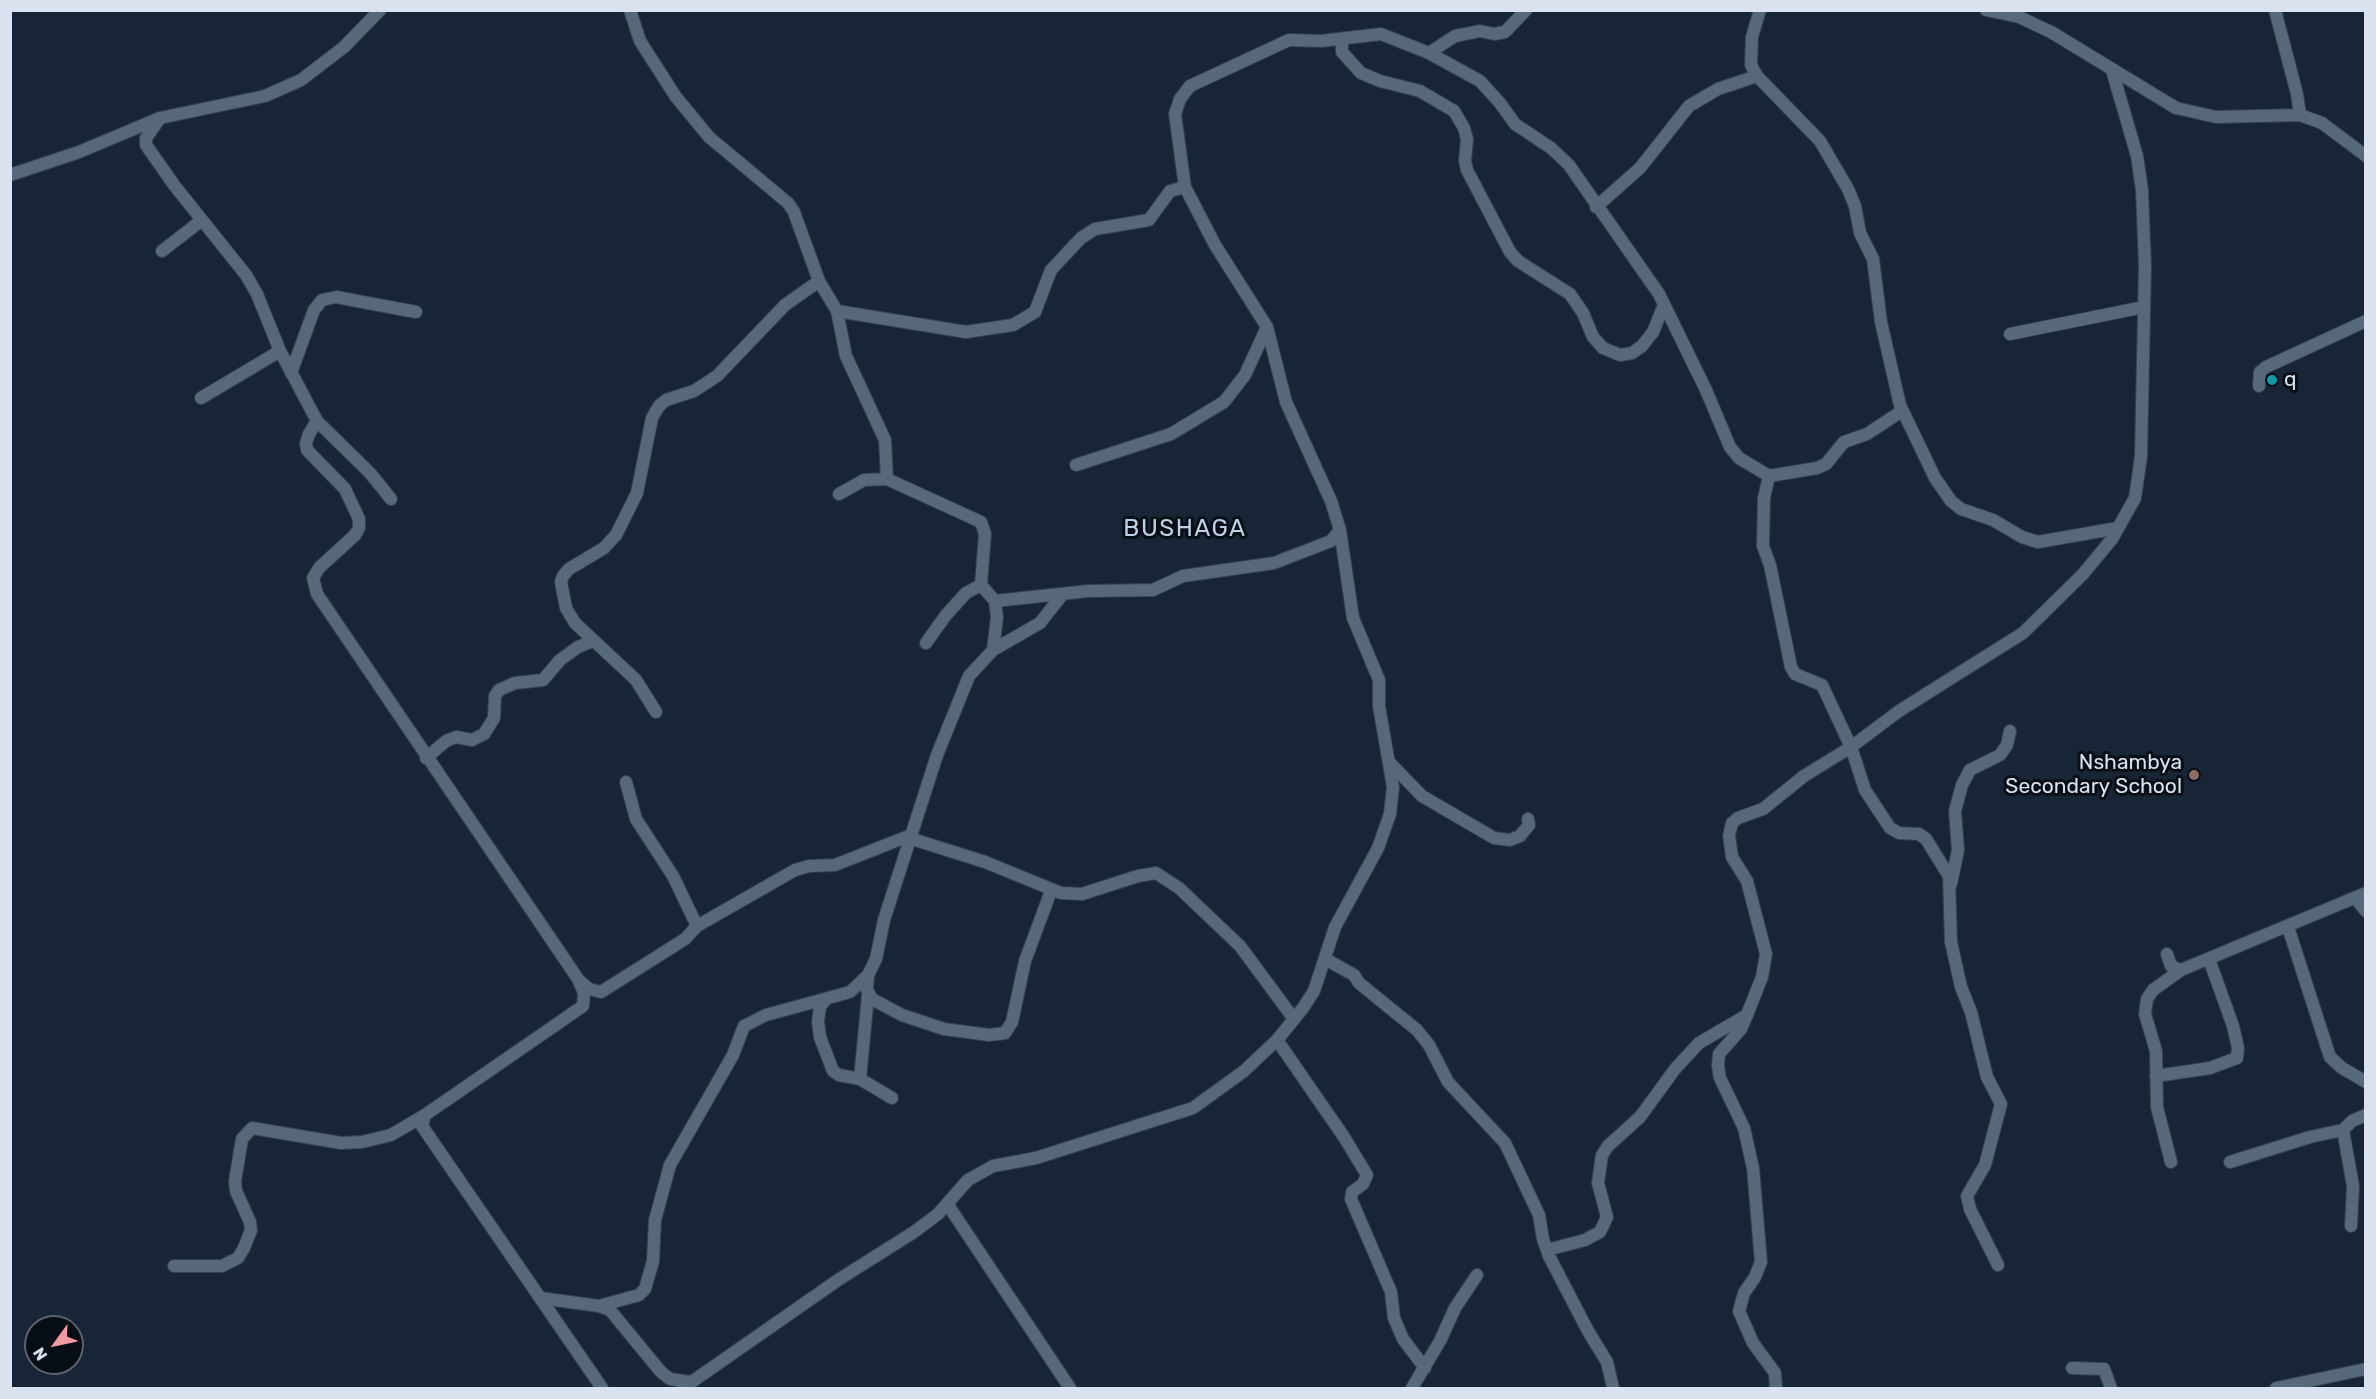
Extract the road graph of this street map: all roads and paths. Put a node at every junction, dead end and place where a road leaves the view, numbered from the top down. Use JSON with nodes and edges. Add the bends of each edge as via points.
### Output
{"nodes":[{"id":1,"x":380,"y":10,"type":"edge"},
{"id":2,"x":630,"y":10,"type":"edge"},
{"id":3,"x":1526,"y":10,"type":"edge"},
{"id":4,"x":1760,"y":10,"type":"edge"},
{"id":5,"x":1986,"y":10,"type":"edge"},
{"id":6,"x":2275,"y":10,"type":"edge"},
{"id":7,"x":1342,"y":39,"type":"junction"},
{"id":8,"x":1429,"y":53,"type":"junction"},
{"id":9,"x":2112,"y":70,"type":"junction"},
{"id":10,"x":1757,"y":76,"type":"junction"},
{"id":11,"x":2300,"y":116,"type":"junction"},
{"id":12,"x":160,"y":118,"type":"junction"},
{"id":13,"x":2366,"y":156,"type":"edge"},
{"id":14,"x":10,"y":175,"type":"edge"},
{"id":15,"x":1185,"y":187,"type":"junction"},
{"id":16,"x":1596,"y":207,"type":"junction"},
{"id":17,"x":202,"y":220,"type":"junction"},
{"id":18,"x":162,"y":251,"type":"dead end"},
{"id":19,"x":819,"y":281,"type":"junction"},
{"id":20,"x":1664,"y":305,"type":"junction"},
{"id":21,"x":2144,"y":307,"type":"junction"},
{"id":22,"x":837,"y":311,"type":"junction"},
{"id":23,"x":416,"y":312,"type":"dead end"},
{"id":24,"x":2366,"y":321,"type":"edge"},
{"id":25,"x":1267,"y":327,"type":"junction"},
{"id":26,"x":2010,"y":334,"type":"dead end"},
{"id":27,"x":280,"y":351,"type":"junction"},
{"id":28,"x":291,"y":373,"type":"junction"},
{"id":29,"x":2259,"y":386,"type":"dead end"},
{"id":30,"x":201,"y":398,"type":"dead end"},
{"id":31,"x":1902,"y":411,"type":"junction"},
{"id":32,"x":317,"y":421,"type":"junction"},
{"id":33,"x":1076,"y":465,"type":"dead end"},
{"id":34,"x":1769,"y":476,"type":"junction"},
{"id":35,"x":887,"y":479,"type":"junction"},
{"id":36,"x":839,"y":494,"type":"dead end"},
{"id":37,"x":391,"y":499,"type":"dead end"},
{"id":38,"x":2118,"y":528,"type":"junction"},
{"id":39,"x":1340,"y":530,"type":"junction"},
{"id":40,"x":981,"y":585,"type":"junction"},
{"id":41,"x":1062,"y":595,"type":"junction"},
{"id":42,"x":995,"y":601,"type":"junction"},
{"id":43,"x":593,"y":641,"type":"junction"},
{"id":44,"x":926,"y":643,"type":"dead end"},
{"id":45,"x":993,"y":650,"type":"junction"},
{"id":46,"x":656,"y":712,"type":"dead end"},
{"id":47,"x":2010,"y":731,"type":"dead end"},
{"id":48,"x":1851,"y":747,"type":"junction"},
{"id":49,"x":426,"y":758,"type":"junction"},
{"id":50,"x":1390,"y":763,"type":"junction"},
{"id":51,"x":626,"y":782,"type":"dead end"},
{"id":52,"x":1528,"y":819,"type":"dead end"},
{"id":53,"x":911,"y":837,"type":"junction"},
{"id":54,"x":1950,"y":885,"type":"junction"},
{"id":55,"x":1051,"y":891,"type":"junction"},
{"id":56,"x":2360,"y":896,"type":"edge"},
{"id":57,"x":2366,"y":911,"type":"edge"},
{"id":58,"x":697,"y":926,"type":"junction"},
{"id":59,"x":2288,"y":927,"type":"junction"},
{"id":60,"x":2167,"y":954,"type":"dead end"},
{"id":61,"x":1325,"y":959,"type":"junction"},
{"id":62,"x":2209,"y":959,"type":"junction"},
{"id":63,"x":2181,"y":970,"type":"junction"},
{"id":64,"x":868,"y":975,"type":"junction"},
{"id":65,"x":578,"y":979,"type":"junction"},
{"id":66,"x":868,"y":995,"type":"junction"},
{"id":67,"x":826,"y":999,"type":"junction"},
{"id":68,"x":1747,"y":1015,"type":"junction"},
{"id":69,"x":1294,"y":1019,"type":"junction"},
{"id":70,"x":1277,"y":1040,"type":"junction"},
{"id":71,"x":2156,"y":1076,"type":"junction"},
{"id":72,"x":860,"y":1079,"type":"junction"},
{"id":73,"x":2366,"y":1082,"type":"edge"},
{"id":74,"x":892,"y":1098,"type":"dead end"},
{"id":75,"x":425,"y":1115,"type":"junction"},
{"id":76,"x":2366,"y":1115,"type":"edge"},
{"id":77,"x":2343,"y":1131,"type":"junction"},
{"id":78,"x":2171,"y":1162,"type":"dead end"},
{"id":79,"x":2230,"y":1162,"type":"dead end"},
{"id":80,"x":948,"y":1205,"type":"junction"},
{"id":81,"x":2351,"y":1226,"type":"dead end"},
{"id":82,"x":1547,"y":1250,"type":"junction"},
{"id":83,"x":1998,"y":1265,"type":"dead end"},
{"id":84,"x":174,"y":1266,"type":"dead end"},
{"id":85,"x":1477,"y":1275,"type":"dead end"},
{"id":86,"x":540,"y":1298,"type":"junction"},
{"id":87,"x":599,"y":1306,"type":"junction"},
{"id":88,"x":1425,"y":1368,"type":"junction"},
{"id":89,"x":2072,"y":1368,"type":"dead end"},
{"id":90,"x":2366,"y":1369,"type":"edge"},
{"id":91,"x":687,"y":1385,"type":"edge"},
{"id":92,"x":602,"y":1389,"type":"edge"},
{"id":93,"x":1070,"y":1389,"type":"edge"},
{"id":94,"x":1412,"y":1389,"type":"edge"},
{"id":95,"x":1613,"y":1389,"type":"edge"},
{"id":96,"x":1776,"y":1389,"type":"edge"},
{"id":97,"x":2111,"y":1389,"type":"edge"},
{"id":98,"x":2276,"y":1389,"type":"edge"}],
"edges":[{"from":1,"to":12,"type":"street","via":[[344,46],[301,80],[265,96]]},
{"from":2,"to":19,"type":"street","via":[[640,41],[676,98],[709,137],[788,203]]},
{"from":3,"to":8,"type":"street","via":[[1505,32],[1455,36]]},
{"from":4,"to":10,"type":"street","via":[[1749,53]]},
{"from":5,"to":9,"type":"street","via":[[2019,17],[2051,32]]},
{"from":6,"to":11,"type":"street"},
{"from":7,"to":8,"type":"street","via":[[1381,34]]},
{"from":7,"to":15,"type":"street","via":[[1289,40],[1190,86],[1175,114]]},
{"from":7,"to":20,"type":"street","via":[[1342,52],[1361,73],[1420,91],[1454,111],[1467,139],[1467,170],[1510,252],[1570,294],[1593,338],[1603,348],[1620,355],[1642,346],[1653,332]]},
{"from":8,"to":16,"type":"street","via":[[1480,81],[1515,124],[1561,155]]},
{"from":9,"to":11,"type":"street","via":[[2176,108],[2193,113],[2216,117]]},
{"from":9,"to":21,"type":"street","via":[[2137,156],[2142,190]]},
{"from":10,"to":16,"type":"street","via":[[1718,89],[1689,106],[1640,168]]},
{"from":10,"to":31,"type":"street","via":[[1820,141],[1848,189],[1860,233],[1873,259],[1881,322]]},
{"from":11,"to":13,"type":"street","via":[[2322,123]]},
{"from":12,"to":14,"type":"street","via":[[79,152]]},
{"from":12,"to":17,"type":"street","via":[[146,138],[146,145]]},
{"from":15,"to":22,"type":"street","via":[[1170,191],[1149,220],[1095,229],[1081,238],[1052,270],[1035,312],[1013,325],[966,332]]},
{"from":15,"to":25,"type":"street","via":[[1215,245]]},
{"from":16,"to":20,"type":"street"},
{"from":17,"to":18,"type":"street"},
{"from":17,"to":27,"type":"street","via":[[246,275]]},
{"from":19,"to":22,"type":"street"},
{"from":19,"to":43,"type":"street","via":[[785,305],[717,376],[694,391],[666,400],[652,418],[637,493],[616,535],[563,576],[566,608]]},
{"from":20,"to":34,"type":"street","via":[[1730,447],[1739,458]]},
{"from":21,"to":26,"type":"street"},
{"from":21,"to":38,"type":"street","via":[[2139,477],[2135,498]]},
{"from":22,"to":35,"type":"street","via":[[846,357],[885,440]]},
{"from":23,"to":28,"type":"street","via":[[336,297],[322,300],[314,310]]},
{"from":24,"to":29,"type":"street","via":[[2266,368],[2260,372]]},
{"from":25,"to":33,"type":"street","via":[[1245,375],[1224,402],[1171,434]]},
{"from":25,"to":39,"type":"street","via":[[1286,402]]},
{"from":27,"to":28,"type":"street"},
{"from":27,"to":30,"type":"street"},
{"from":28,"to":32,"type":"street"},
{"from":31,"to":34,"type":"street","via":[[1867,434],[1844,442],[1822,466]]},
{"from":31,"to":38,"type":"street","via":[[1935,478],[1961,508],[2038,542]]},
{"from":32,"to":37,"type":"street","via":[[370,472]]},
{"from":32,"to":49,"type":"street","via":[[309,434],[307,450],[345,489],[359,519],[359,528],[319,568],[313,586]]},
{"from":34,"to":48,"type":"street","via":[[1764,498],[1763,546],[1775,587],[1788,661],[1796,674],[1822,685]]},
{"from":35,"to":36,"type":"street","via":[[864,480]]},
{"from":35,"to":40,"type":"street","via":[[981,522],[985,534]]},
{"from":38,"to":48,"type":"street","via":[[2083,574],[2024,633],[1899,711]]},
{"from":39,"to":41,"type":"street","via":[[1330,541],[1274,563],[1183,576],[1153,590]]},
{"from":39,"to":50,"type":"street","via":[[1355,624],[1379,680],[1379,706]]},
{"from":40,"to":42,"type":"street"},
{"from":40,"to":44,"type":"street","via":[[966,592]]},
{"from":41,"to":42,"type":"street"},
{"from":41,"to":45,"type":"street","via":[[1040,623]]},
{"from":42,"to":45,"type":"street","via":[[997,627]]},
{"from":43,"to":46,"type":"street","via":[[636,680]]},
{"from":43,"to":49,"type":"street","via":[[560,660],[543,680],[515,683],[499,690],[494,718],[484,734],[472,740],[456,737],[446,741]]},
{"from":45,"to":53,"type":"street","via":[[969,676],[937,755]]},
{"from":47,"to":54,"type":"street","via":[[2000,755],[1970,770],[1962,785],[1955,812],[1958,850]]},
{"from":48,"to":54,"type":"street","via":[[1864,790],[1890,828],[1926,839],[1944,866]]},
{"from":48,"to":68,"type":"street","via":[[1804,776],[1762,809],[1732,823],[1732,857],[1747,881],[1766,954],[1762,977]]},
{"from":49,"to":65,"type":"street"},
{"from":50,"to":52,"type":"street","via":[[1422,796],[1494,838],[1510,840],[1520,836]]},
{"from":50,"to":61,"type":"street","via":[[1390,814],[1378,848],[1335,927]]},
{"from":51,"to":58,"type":"street","via":[[636,819],[673,876]]},
{"from":53,"to":55,"type":"street"},
{"from":53,"to":58,"type":"street","via":[[835,865],[795,870]]},
{"from":53,"to":64,"type":"street"},
{"from":54,"to":83,"type":"street","via":[[1951,942],[1961,987],[1987,1077],[2001,1104],[1984,1165],[1967,1196]]},
{"from":55,"to":66,"type":"street","via":[[1025,961],[1012,1022],[1005,1034],[944,1029],[881,1005]]},
{"from":55,"to":69,"type":"street","via":[[1082,894],[1148,874],[1164,877],[1240,946]]},
{"from":56,"to":57,"type":"street"},
{"from":56,"to":59,"type":"street"},
{"from":58,"to":65,"type":"street","via":[[685,939],[601,992],[589,989]]},
{"from":59,"to":62,"type":"street"},
{"from":59,"to":73,"type":"street","via":[[2330,1057]]},
{"from":60,"to":63,"type":"street","via":[[2171,966]]},
{"from":61,"to":69,"type":"street","via":[[1314,991]]},
{"from":61,"to":82,"type":"street","via":[[1354,975],[1417,1030],[1457,1094],[1505,1143],[1539,1215]]},
{"from":62,"to":63,"type":"street"},
{"from":62,"to":71,"type":"street","via":[[2234,1026],[2237,1058],[2211,1068]]},
{"from":63,"to":71,"type":"street","via":[[2153,990],[2145,1005],[2157,1051]]},
{"from":64,"to":66,"type":"street"},
{"from":64,"to":67,"type":"street","via":[[850,992]]},
{"from":65,"to":75,"type":"street","via":[[585,997],[583,1006]]},
{"from":66,"to":72,"type":"street"},
{"from":67,"to":72,"type":"street","via":[[818,1021],[828,1063],[839,1075]]},
{"from":67,"to":87,"type":"street","via":[[766,1015],[744,1026],[733,1055],[670,1165],[655,1220],[653,1261],[645,1289]]},
{"from":68,"to":82,"type":"street","via":[[1698,1043],[1640,1117],[1608,1146],[1602,1155],[1598,1184],[1607,1217],[1600,1232]]},
{"from":68,"to":96,"type":"street","via":[[1741,1029],[1719,1054],[1718,1066],[1744,1128],[1753,1168],[1761,1262],[1739,1311],[1754,1343],[1775,1373]]},
{"from":69,"to":70,"type":"street"},
{"from":70,"to":80,"type":"street","via":[[1244,1071],[1193,1108],[1036,1158],[993,1166],[968,1180]]},
{"from":70,"to":88,"type":"street","via":[[1367,1175],[1352,1192],[1351,1199],[1391,1292],[1394,1318],[1403,1339]]},
{"from":71,"to":78,"type":"street","via":[[2157,1107]]},
{"from":72,"to":74,"type":"street"},
{"from":75,"to":84,"type":"street","via":[[391,1135],[362,1142],[320,1141],[252,1128],[242,1139],[235,1181],[250,1222],[244,1248],[232,1262],[222,1266]]},
{"from":75,"to":86,"type":"street","via":[[422,1126],[427,1134]]},
{"from":76,"to":77,"type":"street","via":[[2352,1120]]},
{"from":77,"to":79,"type":"street"},
{"from":77,"to":81,"type":"street","via":[[2353,1186]]},
{"from":80,"to":91,"type":"street"},
{"from":80,"to":93,"type":"street"},
{"from":82,"to":95,"type":"street","via":[[1607,1362]]},
{"from":85,"to":88,"type":"street","via":[[1455,1308]]},
{"from":86,"to":87,"type":"street"},
{"from":86,"to":92,"type":"street"},
{"from":87,"to":91,"type":"street","via":[[610,1310],[661,1372]]},
{"from":88,"to":94,"type":"street"},
{"from":89,"to":97,"type":"street","via":[[2104,1369]]},
{"from":90,"to":98,"type":"street"}]}
